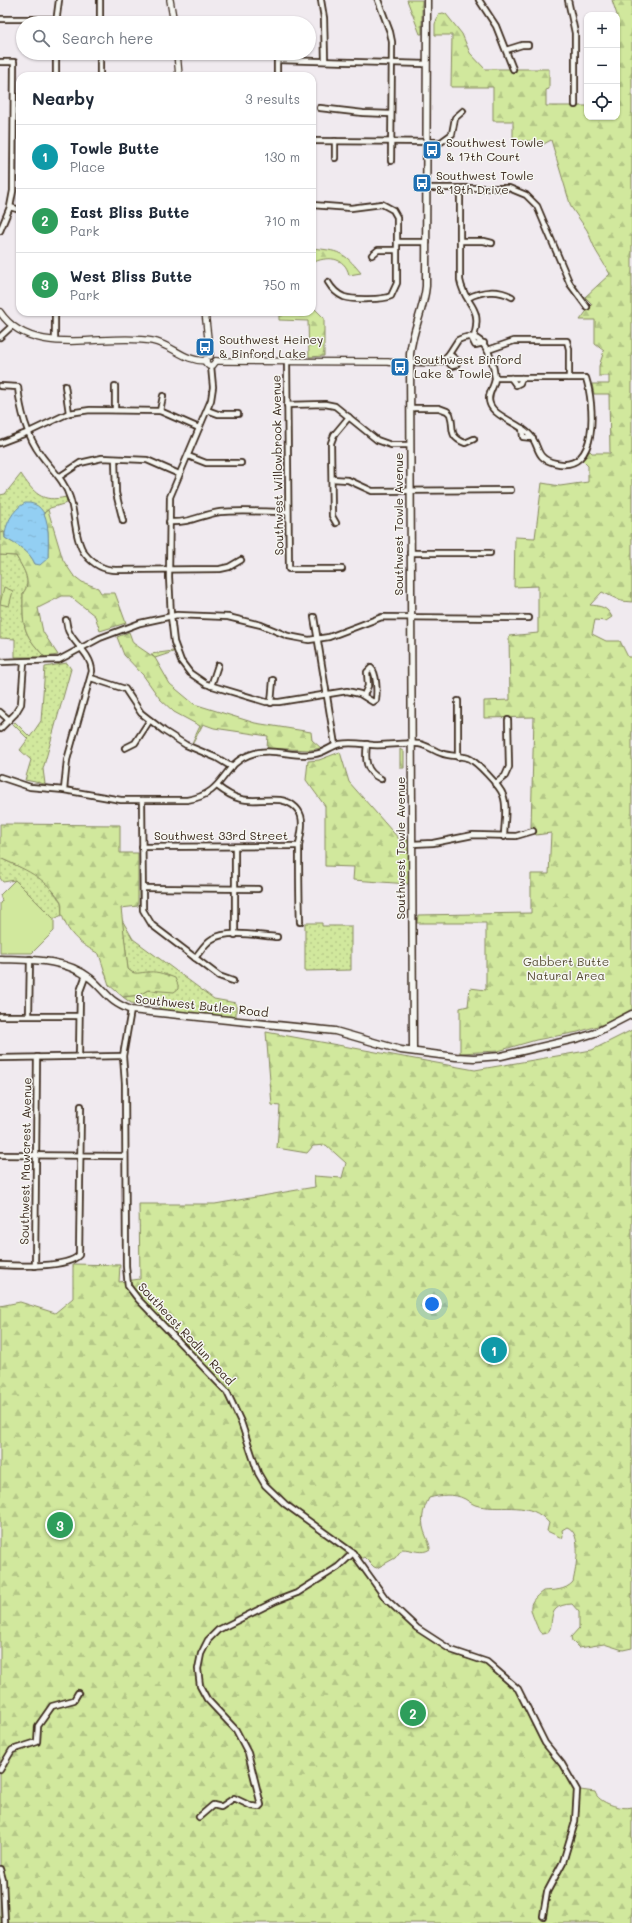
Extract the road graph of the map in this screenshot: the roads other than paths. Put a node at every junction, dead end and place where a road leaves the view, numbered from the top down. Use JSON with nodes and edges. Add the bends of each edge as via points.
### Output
{"nodes":[{"id":1,"x":59,"y":0,"type":"edge"},
{"id":2,"x":100,"y":0,"type":"edge"},
{"id":3,"x":170,"y":0,"type":"edge"},
{"id":4,"x":321,"y":0,"type":"edge"},
{"id":5,"x":378,"y":0,"type":"edge"},
{"id":6,"x":427,"y":0,"type":"edge"},
{"id":7,"x":568,"y":0,"type":"edge"},
{"id":8,"x":481,"y":1,"type":"edge"},
{"id":9,"x":57,"y":16,"type":"edge"},
{"id":10,"x":100,"y":16,"type":"edge"},
{"id":11,"x":173,"y":16,"type":"edge"},
{"id":12,"x":0,"y":19,"type":"edge"},
{"id":13,"x":16,"y":20,"type":"edge"},
{"id":14,"x":528,"y":45,"type":"dead end"},
{"id":15,"x":506,"y":50,"type":"junction"},
{"id":16,"x":56,"y":60,"type":"edge"},
{"id":17,"x":100,"y":60,"type":"edge"},
{"id":18,"x":178,"y":60,"type":"edge"},
{"id":19,"x":277,"y":60,"type":"joint"},
{"id":20,"x":324,"y":61,"type":"junction"},
{"id":21,"x":0,"y":62,"type":"edge"},
{"id":22,"x":392,"y":63,"type":"junction"},
{"id":23,"x":427,"y":64,"type":"junction"},
{"id":24,"x":513,"y":69,"type":"dead end"},
{"id":25,"x":56,"y":72,"type":"edge"},
{"id":26,"x":100,"y":72,"type":"edge"},
{"id":27,"x":179,"y":72,"type":"edge"},
{"id":28,"x":277,"y":72,"type":"edge"},
{"id":29,"x":575,"y":105,"type":"dead end"},
{"id":30,"x":320,"y":108,"type":"dead end"},
{"id":31,"x":463,"y":111,"type":"dead end"},
{"id":32,"x":391,"y":114,"type":"junction"},
{"id":33,"x":316,"y":141,"type":"edge"},
{"id":34,"x":335,"y":141,"type":"junction"},
{"id":35,"x":391,"y":142,"type":"junction"},
{"id":36,"x":427,"y":142,"type":"junction"},
{"id":37,"x":335,"y":158,"type":"dead end"},
{"id":38,"x":391,"y":161,"type":"dead end"},
{"id":39,"x":427,"y":188,"type":"junction"},
{"id":40,"x":460,"y":188,"type":"junction"},
{"id":41,"x":316,"y":205,"type":"edge"},
{"id":42,"x":10,"y":207,"type":"junction"},
{"id":43,"x":16,"y":209,"type":"edge"},
{"id":44,"x":0,"y":231,"type":"edge"},
{"id":45,"x":460,"y":241,"type":"junction"},
{"id":46,"x":398,"y":242,"type":"junction"},
{"id":47,"x":427,"y":242,"type":"junction"},
{"id":48,"x":492,"y":242,"type":"dead end"},
{"id":49,"x":397,"y":250,"type":"junction"},
{"id":50,"x":372,"y":255,"type":"dead end"},
{"id":51,"x":328,"y":282,"type":"dead end"},
{"id":52,"x":512,"y":297,"type":"dead end"},
{"id":53,"x":468,"y":298,"type":"junction"},
{"id":54,"x":587,"y":307,"type":"dead end"},
{"id":55,"x":0,"y":312,"type":"edge"},
{"id":56,"x":55,"y":316,"type":"edge"},
{"id":57,"x":205,"y":316,"type":"edge"},
{"id":58,"x":12,"y":326,"type":"junction"},
{"id":59,"x":0,"y":337,"type":"edge"},
{"id":60,"x":473,"y":337,"type":"junction"},
{"id":61,"x":55,"y":340,"type":"junction"},
{"id":62,"x":488,"y":350,"type":"junction"},
{"id":63,"x":449,"y":354,"type":"junction"},
{"id":64,"x":210,"y":356,"type":"junction"},
{"id":65,"x":445,"y":359,"type":"junction"},
{"id":66,"x":206,"y":361,"type":"junction"},
{"id":67,"x":216,"y":361,"type":"junction"},
{"id":68,"x":287,"y":362,"type":"junction"},
{"id":69,"x":410,"y":362,"type":"junction"},
{"id":70,"x":211,"y":366,"type":"junction"},
{"id":71,"x":495,"y":378,"type":"junction"},
{"id":72,"x":569,"y":378,"type":"junction"},
{"id":73,"x":0,"y":386,"type":"edge"},
{"id":74,"x":65,"y":386,"type":"dead end"},
{"id":75,"x":115,"y":386,"type":"dead end"},
{"id":76,"x":163,"y":396,"type":"dead end"},
{"id":77,"x":287,"y":405,"type":"junction"},
{"id":78,"x":411,"y":408,"type":"junction"},
{"id":79,"x":115,"y":410,"type":"junction"},
{"id":80,"x":208,"y":410,"type":"junction"},
{"id":81,"x":160,"y":411,"type":"junction"},
{"id":82,"x":69,"y":413,"type":"junction"},
{"id":83,"x":238,"y":414,"type":"dead end"},
{"id":84,"x":350,"y":417,"type":"junction"},
{"id":85,"x":199,"y":428,"type":"junction"},
{"id":86,"x":29,"y":432,"type":"junction"},
{"id":87,"x":474,"y":440,"type":"dead end"},
{"id":88,"x":0,"y":443,"type":"edge"},
{"id":89,"x":410,"y":445,"type":"junction"},
{"id":90,"x":188,"y":456,"type":"junction"},
{"id":91,"x":115,"y":458,"type":"junction"},
{"id":92,"x":241,"y":463,"type":"dead end"},
{"id":93,"x":179,"y":474,"type":"junction"},
{"id":94,"x":59,"y":477,"type":"junction"},
{"id":95,"x":332,"y":479,"type":"junction"},
{"id":96,"x":511,"y":490,"type":"dead end"},
{"id":97,"x":410,"y":491,"type":"junction"},
{"id":98,"x":288,"y":512,"type":"junction"},
{"id":99,"x":123,"y":521,"type":"dead end"},
{"id":100,"x":169,"y":522,"type":"junction"},
{"id":101,"x":336,"y":523,"type":"dead end"},
{"id":102,"x":410,"y":553,"type":"junction"},
{"id":103,"x":490,"y":553,"type":"dead end"},
{"id":104,"x":241,"y":560,"type":"dead end"},
{"id":105,"x":169,"y":569,"type":"junction"},
{"id":106,"x":342,"y":569,"type":"dead end"},
{"id":107,"x":171,"y":616,"type":"junction"},
{"id":108,"x":314,"y":617,"type":"dead end"},
{"id":109,"x":410,"y":617,"type":"junction"},
{"id":110,"x":529,"y":618,"type":"dead end"},
{"id":111,"x":66,"y":620,"type":"dead end"},
{"id":112,"x":318,"y":639,"type":"junction"},
{"id":113,"x":81,"y":649,"type":"junction"},
{"id":114,"x":0,"y":662,"type":"edge"},
{"id":115,"x":24,"y":662,"type":"junction"},
{"id":116,"x":218,"y":665,"type":"dead end"},
{"id":117,"x":91,"y":678,"type":"junction"},
{"id":118,"x":273,"y":680,"type":"dead end"},
{"id":119,"x":211,"y":686,"type":"junction"},
{"id":120,"x":327,"y":694,"type":"junction"},
{"id":121,"x":364,"y":695,"type":"junction"},
{"id":122,"x":458,"y":701,"type":"dead end"},
{"id":123,"x":271,"y":703,"type":"junction"},
{"id":124,"x":0,"y":712,"type":"edge"},
{"id":125,"x":9,"y":720,"type":"junction"},
{"id":126,"x":150,"y":720,"type":"junction"},
{"id":127,"x":508,"y":720,"type":"dead end"},
{"id":128,"x":0,"y":729,"type":"edge"},
{"id":129,"x":412,"y":743,"type":"junction"},
{"id":130,"x":367,"y":744,"type":"junction"},
{"id":131,"x":335,"y":745,"type":"junction"},
{"id":132,"x":125,"y":748,"type":"dead end"},
{"id":133,"x":458,"y":757,"type":"junction"},
{"id":134,"x":232,"y":767,"type":"junction"},
{"id":135,"x":0,"y":777,"type":"edge"},
{"id":136,"x":381,"y":779,"type":"dead end"},
{"id":137,"x":496,"y":784,"type":"junction"},
{"id":138,"x":217,"y":786,"type":"junction"},
{"id":139,"x":64,"y":790,"type":"junction"},
{"id":140,"x":142,"y":800,"type":"junction"},
{"id":141,"x":533,"y":831,"type":"dead end"},
{"id":142,"x":504,"y":837,"type":"junction"},
{"id":143,"x":412,"y":844,"type":"junction"},
{"id":144,"x":299,"y":846,"type":"junction"},
{"id":145,"x":142,"y":847,"type":"junction"},
{"id":146,"x":235,"y":847,"type":"junction"},
{"id":147,"x":143,"y":888,"type":"junction"},
{"id":148,"x":235,"y":889,"type":"junction"},
{"id":149,"x":258,"y":889,"type":"dead end"},
{"id":150,"x":300,"y":922,"type":"dead end"},
{"id":151,"x":235,"y":935,"type":"junction"},
{"id":152,"x":278,"y":937,"type":"dead end"},
{"id":153,"x":195,"y":958,"type":"junction"},
{"id":154,"x":0,"y":959,"type":"edge"},
{"id":155,"x":30,"y":959,"type":"junction"},
{"id":156,"x":86,"y":975,"type":"junction"},
{"id":157,"x":233,"y":981,"type":"dead end"},
{"id":158,"x":131,"y":1010,"type":"junction"},
{"id":159,"x":632,"y":1014,"type":"edge"},
{"id":160,"x":29,"y":1015,"type":"junction"},
{"id":161,"x":0,"y":1016,"type":"edge"},
{"id":162,"x":79,"y":1016,"type":"junction"},
{"id":163,"x":413,"y":1051,"type":"junction"},
{"id":164,"x":79,"y":1056,"type":"junction"},
{"id":165,"x":122,"y":1056,"type":"junction"},
{"id":166,"x":37,"y":1057,"type":"junction"},
{"id":167,"x":0,"y":1058,"type":"edge"},
{"id":168,"x":81,"y":1106,"type":"dead end"},
{"id":169,"x":0,"y":1155,"type":"edge"},
{"id":170,"x":37,"y":1156,"type":"junction"},
{"id":171,"x":81,"y":1156,"type":"junction"},
{"id":172,"x":125,"y":1156,"type":"junction"},
{"id":173,"x":0,"y":1265,"type":"edge"},
{"id":174,"x":35,"y":1266,"type":"junction"},
{"id":175,"x":353,"y":1553,"type":"junction"},
{"id":176,"x":78,"y":1693,"type":"dead end"},
{"id":177,"x":0,"y":1770,"type":"edge"},
{"id":178,"x":199,"y":1817,"type":"dead end"},
{"id":179,"x":0,"y":1869,"type":"edge"},
{"id":180,"x":543,"y":1916,"type":"dead end"},
{"id":181,"x":5,"y":1923,"type":"edge"}],
"edges":[{"from":1,"to":9,"type":"street"},
{"from":2,"to":10,"type":"street"},
{"from":3,"to":11,"type":"street"},
{"from":4,"to":20,"type":"street","via":[[324,18]]},
{"from":5,"to":22,"type":"street","via":[[392,37]]},
{"from":6,"to":23,"type":"main road","name":"Southwest Towle Avenue"},
{"from":7,"to":29,"type":"street","via":[[575,33]]},
{"from":8,"to":15,"type":"street"},
{"from":12,"to":13,"type":"street"},
{"from":14,"to":15,"type":"street"},
{"from":15,"to":24,"type":"street"},
{"from":16,"to":25,"type":"street"},
{"from":17,"to":26,"type":"street"},
{"from":18,"to":27,"type":"street"},
{"from":19,"to":20,"type":"street"},
{"from":19,"to":28,"type":"street"},
{"from":20,"to":22,"type":"street"},
{"from":21,"to":42,"type":"street","via":[[14,62],[14,184]]},
{"from":22,"to":23,"type":"street"},
{"from":22,"to":32,"type":"street"},
{"from":23,"to":36,"type":"main road","name":"Southwest Towle Avenue"},
{"from":30,"to":32,"type":"street","via":[[363,114]]},
{"from":31,"to":36,"type":"street","via":[[455,118],[449,137],[441,142]]},
{"from":32,"to":35,"type":"street"},
{"from":33,"to":34,"type":"street"},
{"from":34,"to":35,"type":"street"},
{"from":34,"to":37,"type":"street"},
{"from":35,"to":36,"type":"street"},
{"from":35,"to":38,"type":"street"},
{"from":36,"to":39,"type":"main road","name":"Southwest Towle Avenue"},
{"from":39,"to":40,"type":"street"},
{"from":39,"to":47,"type":"main road","name":"Southwest Towle Avenue"},
{"from":40,"to":45,"type":"street"},
{"from":40,"to":54,"type":"street","via":[[509,188],[530,197],[539,210],[570,284]]},
{"from":41,"to":46,"type":"street","via":[[351,208],[382,204],[393,210],[398,222]]},
{"from":42,"to":43,"type":"street"},
{"from":42,"to":44,"type":"street"},
{"from":45,"to":48,"type":"street"},
{"from":45,"to":53,"type":"street","via":[[460,280]]},
{"from":46,"to":47,"type":"street"},
{"from":46,"to":49,"type":"street"},
{"from":47,"to":69,"type":"main road","name":"Southwest Towle Avenue","via":[[425,297],[412,338]]},
{"from":49,"to":50,"type":"street","via":[[378,250]]},
{"from":49,"to":51,"type":"street","via":[[397,283],[391,296],[383,299],[348,298],[336,293]]},
{"from":52,"to":53,"type":"street","via":[[505,293],[484,292]]},
{"from":53,"to":60,"type":"street","via":[[477,316]]},
{"from":55,"to":58,"type":"street"},
{"from":56,"to":61,"type":"street"},
{"from":57,"to":64,"type":"street"},
{"from":58,"to":59,"type":"street"},
{"from":58,"to":61,"type":"street","via":[[29,336]]},
{"from":60,"to":62,"type":"street","via":[[484,343]]},
{"from":60,"to":63,"type":"street","via":[[458,340]]},
{"from":61,"to":66,"type":"street","via":[[150,341],[168,346],[186,358]]},
{"from":62,"to":71,"type":"street"},
{"from":62,"to":72,"type":"street","via":[[514,341],[566,341],[569,349]]},
{"from":63,"to":65,"type":"street"},
{"from":63,"to":65,"type":"street","via":[[458,361],[456,365],[452,366]]},
{"from":64,"to":66,"type":"street"},
{"from":64,"to":67,"type":"street"},
{"from":65,"to":69,"type":"street","via":[[434,363]]},
{"from":66,"to":70,"type":"street","via":[[207,365]]},
{"from":67,"to":68,"type":"street"},
{"from":67,"to":70,"type":"street"},
{"from":68,"to":69,"type":"street"},
{"from":68,"to":77,"type":"street","name":"Southwest Willowbrook Avenue"},
{"from":69,"to":78,"type":"main road","name":"Southwest Towle Avenue"},
{"from":70,"to":80,"type":"street","via":[[213,391]]},
{"from":71,"to":72,"type":"street"},
{"from":71,"to":72,"type":"street","via":[[489,397],[490,406],[495,412],[522,428],[533,438],[540,455],[553,463],[570,463],[583,454],[590,443],[591,433],[590,393],[586,378]]},
{"from":73,"to":86,"type":"street","via":[[18,387]]},
{"from":74,"to":82,"type":"street"},
{"from":75,"to":79,"type":"street"},
{"from":76,"to":81,"type":"street"},
{"from":77,"to":84,"type":"street","via":[[330,405],[339,408]]},
{"from":77,"to":98,"type":"street","name":"Southwest Willowbrook Avenue"},
{"from":78,"to":87,"type":"street","via":[[444,409],[450,414],[452,432],[457,439],[465,443]]},
{"from":78,"to":89,"type":"main road","name":"Southwest Towle Avenue"},
{"from":79,"to":81,"type":"street"},
{"from":79,"to":82,"type":"street"},
{"from":80,"to":83,"type":"street","via":[[218,414]]},
{"from":80,"to":85,"type":"street"},
{"from":81,"to":85,"type":"street"},
{"from":82,"to":86,"type":"street"},
{"from":84,"to":89,"type":"street","via":[[382,443]]},
{"from":84,"to":95,"type":"street","via":[[332,439]]},
{"from":85,"to":90,"type":"street"},
{"from":86,"to":88,"type":"street"},
{"from":86,"to":94,"type":"street","via":[[38,451]]},
{"from":89,"to":97,"type":"main road","name":"Southwest Towle Avenue"},
{"from":90,"to":92,"type":"street","via":[[206,463]]},
{"from":90,"to":93,"type":"street"},
{"from":91,"to":93,"type":"street","via":[[147,460]]},
{"from":91,"to":94,"type":"street","via":[[89,460],[76,465]]},
{"from":91,"to":99,"type":"street","via":[[116,493]]},
{"from":93,"to":100,"type":"street","via":[[170,497]]},
{"from":94,"to":105,"type":"street","via":[[71,499],[84,553],[100,567],[116,570]]},
{"from":95,"to":97,"type":"street","via":[[348,480],[372,491]]},
{"from":95,"to":101,"type":"street","via":[[332,516]]},
{"from":96,"to":97,"type":"street"},
{"from":97,"to":102,"type":"main road","name":"Southwest Towle Avenue"},
{"from":98,"to":100,"type":"street","via":[[228,512],[190,521]]},
{"from":98,"to":106,"type":"street","name":"Southwest Willowbrook Avenue","via":[[289,569]]},
{"from":100,"to":105,"type":"street"},
{"from":102,"to":103,"type":"street"},
{"from":102,"to":109,"type":"main road","name":"Southwest Towle Avenue"},
{"from":104,"to":105,"type":"street","via":[[229,568],[220,570]]},
{"from":105,"to":107,"type":"street"},
{"from":107,"to":112,"type":"street","via":[[228,617],[261,625],[294,638]]},
{"from":107,"to":113,"type":"street","via":[[119,631]]},
{"from":107,"to":119,"type":"street","via":[[174,642],[181,661],[194,676]]},
{"from":108,"to":112,"type":"street"},
{"from":109,"to":110,"type":"street"},
{"from":109,"to":112,"type":"street","via":[[374,618]]},
{"from":109,"to":129,"type":"main road","name":"Southwest Towle Avenue"},
{"from":111,"to":113,"type":"street","via":[[69,632]]},
{"from":112,"to":120,"type":"street"},
{"from":113,"to":115,"type":"street","via":[[56,661]]},
{"from":113,"to":117,"type":"street","via":[[90,660]]},
{"from":114,"to":115,"type":"street"},
{"from":115,"to":125,"type":"street","via":[[21,704]]},
{"from":116,"to":119,"type":"street"},
{"from":117,"to":126,"type":"street","via":[[125,689],[138,709]]},
{"from":117,"to":139,"type":"street","via":[[67,760]]},
{"from":118,"to":123,"type":"street"},
{"from":119,"to":123,"type":"street"},
{"from":120,"to":121,"type":"street","via":[[347,691]]},
{"from":120,"to":123,"type":"street"},
{"from":120,"to":131,"type":"street"},
{"from":121,"to":121,"type":"street","via":[[373,702],[376,700],[374,672],[371,668],[367,672],[368,686]]},
{"from":122,"to":133,"type":"street"},
{"from":124,"to":125,"type":"street"},
{"from":125,"to":128,"type":"street"},
{"from":126,"to":132,"type":"street","via":[[135,743]]},
{"from":126,"to":134,"type":"street","via":[[186,745]]},
{"from":127,"to":137,"type":"street","via":[[509,767],[505,776]]},
{"from":129,"to":130,"type":"street"},
{"from":129,"to":133,"type":"street","via":[[423,744],[441,753]]},
{"from":129,"to":143,"type":"main road","name":"Southwest Towle Avenue"},
{"from":130,"to":131,"type":"street"},
{"from":130,"to":136,"type":"street","via":[[368,767],[372,775]]},
{"from":131,"to":134,"type":"street","via":[[314,754],[256,752],[239,760]]},
{"from":133,"to":137,"type":"street","via":[[475,762]]},
{"from":134,"to":138,"type":"street"},
{"from":135,"to":139,"type":"street","via":[[30,787]]},
{"from":137,"to":142,"type":"street","via":[[504,799]]},
{"from":138,"to":140,"type":"street","via":[[197,798]]},
{"from":138,"to":144,"type":"street","via":[[237,799],[281,800],[290,803],[299,811],[303,822]]},
{"from":139,"to":140,"type":"street","via":[[121,800]]},
{"from":140,"to":145,"type":"street"},
{"from":141,"to":142,"type":"street","via":[[524,835]]},
{"from":142,"to":143,"type":"street","via":[[473,835],[433,843]]},
{"from":143,"to":163,"type":"main road","name":"Southwest Towle Avenue"},
{"from":144,"to":146,"type":"street","name":"Southwest 33rd Street"},
{"from":144,"to":150,"type":"street"},
{"from":145,"to":146,"type":"street","name":"Southwest 33rd Street"},
{"from":145,"to":147,"type":"street"},
{"from":146,"to":148,"type":"street"},
{"from":147,"to":148,"type":"street"},
{"from":147,"to":153,"type":"street","via":[[143,910],[148,921]]},
{"from":148,"to":149,"type":"street"},
{"from":148,"to":151,"type":"street"},
{"from":151,"to":152,"type":"street","via":[[262,934]]},
{"from":151,"to":153,"type":"street","via":[[212,939]]},
{"from":153,"to":157,"type":"street","via":[[219,976]]},
{"from":154,"to":155,"type":"main road","name":"Southwest Butler Road"},
{"from":155,"to":156,"type":"main road","name":"Southwest Butler Road","via":[[51,962]]},
{"from":155,"to":160,"type":"street"},
{"from":156,"to":158,"type":"main road","name":"Southwest Butler Road","via":[[113,1001]]},
{"from":156,"to":162,"type":"street","via":[[80,991]]},
{"from":158,"to":163,"type":"main road","name":"Southwest Butler Road","via":[[336,1031]]},
{"from":158,"to":165,"type":"street"},
{"from":159,"to":163,"type":"main road","name":"Southwest Butler Road","via":[[587,1036],[501,1056],[456,1058]]},
{"from":160,"to":161,"type":"street"},
{"from":160,"to":162,"type":"street"},
{"from":162,"to":164,"type":"street"},
{"from":164,"to":165,"type":"street"},
{"from":164,"to":166,"type":"street"},
{"from":165,"to":172,"type":"street","name":"Southeast Rodlun Road"},
{"from":166,"to":167,"type":"street"},
{"from":166,"to":170,"type":"street","name":"Southwest Mawcrest Avenue"},
{"from":168,"to":171,"type":"street"},
{"from":169,"to":170,"type":"street"},
{"from":170,"to":171,"type":"street"},
{"from":170,"to":174,"type":"street","name":"Southwest Mawcrest Avenue"},
{"from":171,"to":172,"type":"street"},
{"from":171,"to":174,"type":"street","via":[[78,1256],[45,1266]]},
{"from":172,"to":175,"type":"street","name":"Southeast Rodlun Road","via":[[126,1266],[130,1289],[227,1392],[265,1485],[290,1508]]},
{"from":173,"to":174,"type":"street"},
{"from":175,"to":178,"type":"street","via":[[338,1567],[297,1593],[228,1624],[208,1640],[199,1661],[200,1686],[207,1699],[236,1730],[250,1756],[261,1804],[259,1807],[250,1806],[234,1798],[221,1807],[213,1805]]},
{"from":175,"to":180,"type":"street","name":"Southeast Rodlun Road","via":[[386,1599],[417,1628],[451,1650],[487,1662],[515,1686],[544,1743],[562,1764],[577,1788],[576,1822],[563,1862],[547,1892]]},
{"from":176,"to":177,"type":"street","via":[[74,1700],[52,1706],[38,1726],[37,1742],[12,1750]]},
{"from":179,"to":181,"type":"street"}]}
